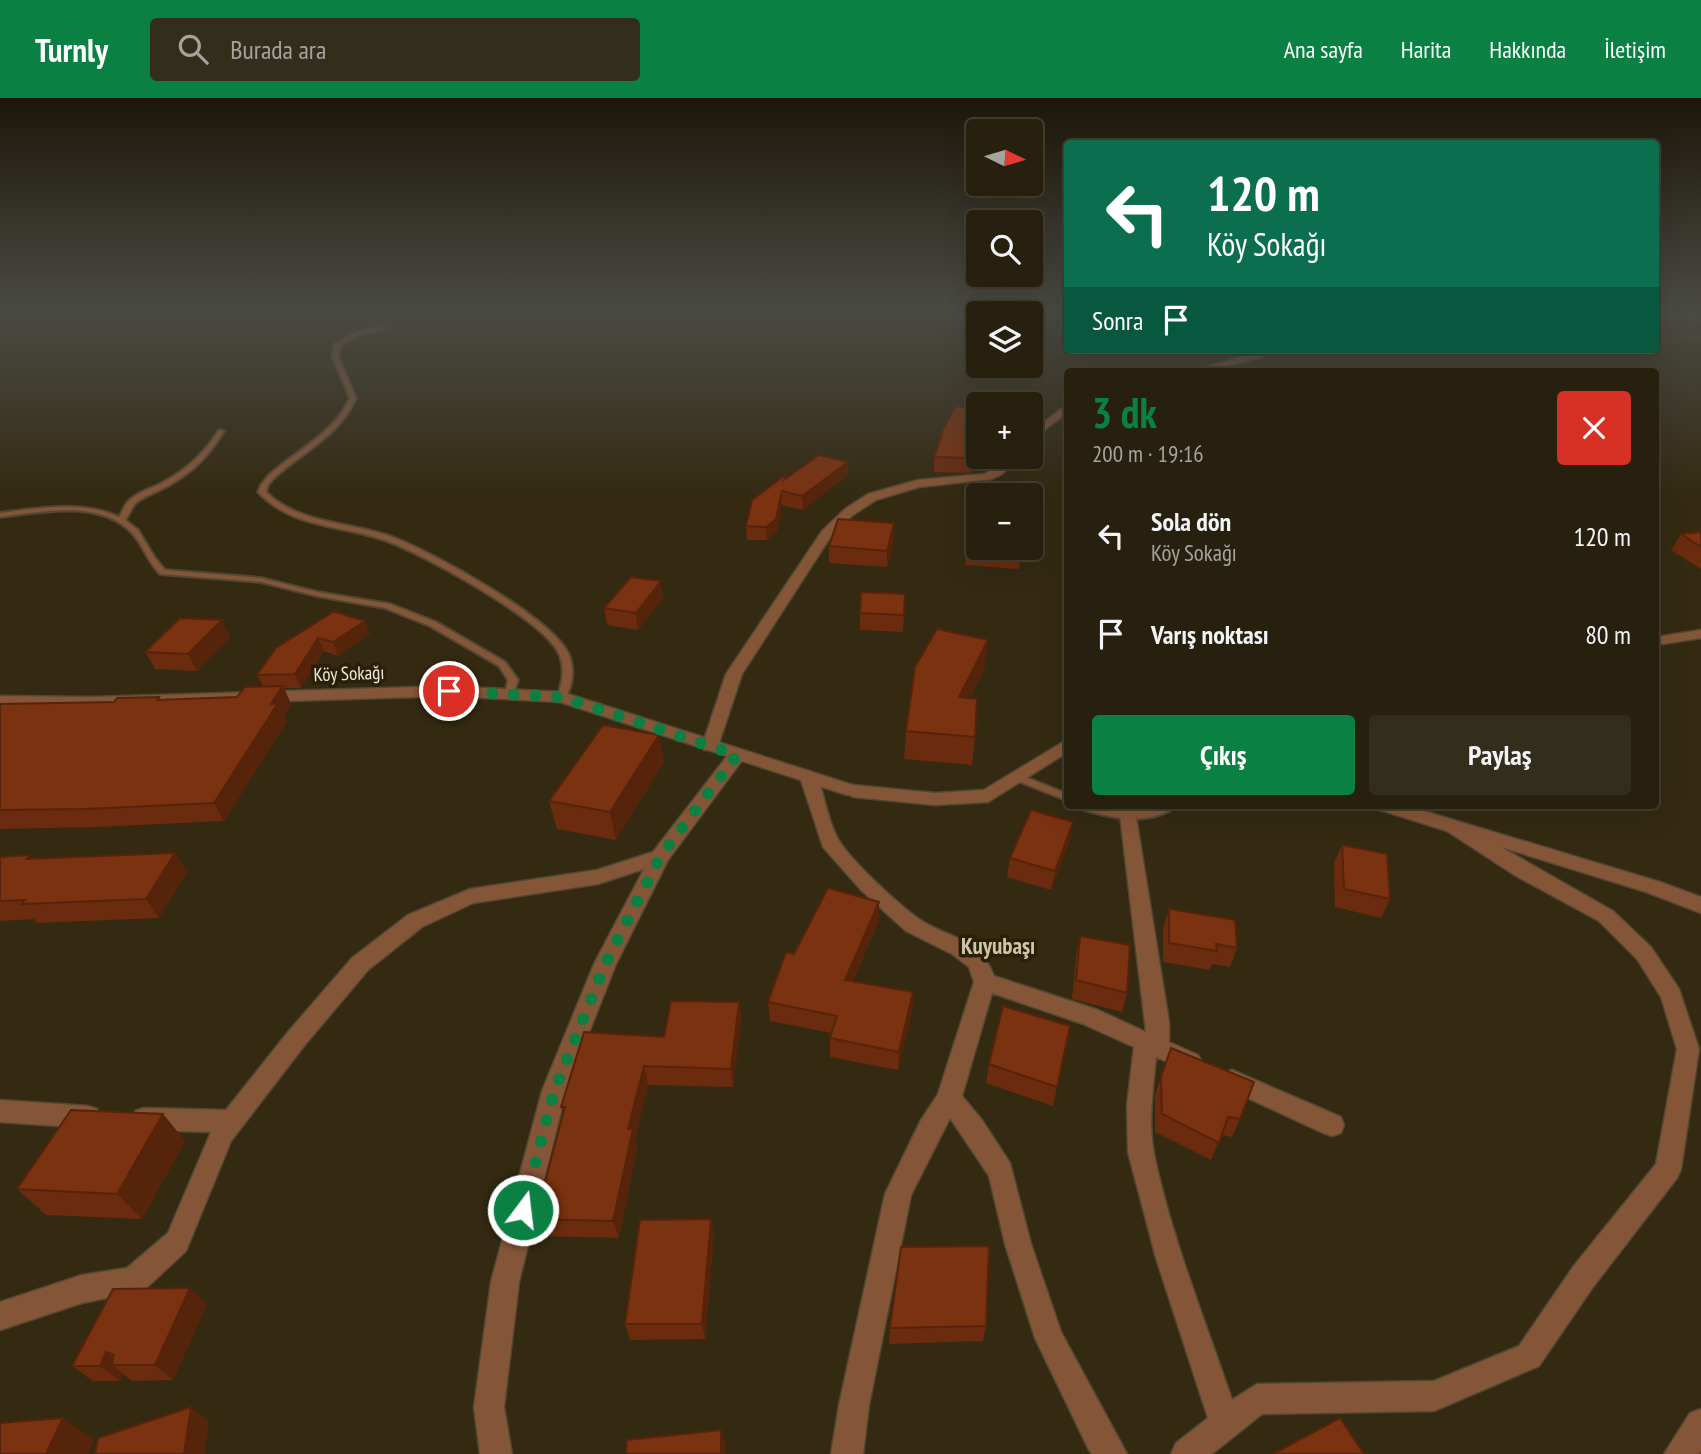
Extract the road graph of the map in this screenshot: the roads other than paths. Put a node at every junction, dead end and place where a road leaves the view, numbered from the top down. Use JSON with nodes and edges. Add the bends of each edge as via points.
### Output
{"nodes":[{"id":1,"x":342,"y":371,"type":"edge"},
{"id":2,"x":1064,"y":410,"type":"edge"},
{"id":3,"x":1043,"y":427,"type":"edge"},
{"id":4,"x":220,"y":431,"type":"dead end"},
{"id":5,"x":1002,"y":469,"type":"edge"},
{"id":6,"x":0,"y":515,"type":"edge"},
{"id":7,"x":118,"y":520,"type":"junction"},
{"id":8,"x":1701,"y":634,"type":"edge"},
{"id":9,"x":1659,"y":640,"type":"edge"},
{"id":10,"x":510,"y":694,"type":"junction"},
{"id":11,"x":562,"y":697,"type":"junction"},
{"id":12,"x":0,"y":701,"type":"edge"},
{"id":13,"x":710,"y":746,"type":"junction"},
{"id":14,"x":1064,"y":747,"type":"edge"},
{"id":15,"x":737,"y":755,"type":"junction"},
{"id":16,"x":809,"y":777,"type":"junction"},
{"id":17,"x":1017,"y":777,"type":"junction"},
{"id":18,"x":1064,"y":797,"type":"edge"},
{"id":19,"x":1096,"y":809,"type":"edge"},
{"id":20,"x":1160,"y":809,"type":"edge"},
{"id":21,"x":1396,"y":809,"type":"edge"},
{"id":22,"x":1129,"y":815,"type":"junction"},
{"id":23,"x":1453,"y":826,"type":"junction"},
{"id":24,"x":660,"y":857,"type":"junction"},
{"id":25,"x":1701,"y":905,"type":"edge"},
{"id":26,"x":985,"y":982,"type":"junction"},
{"id":27,"x":1152,"y":1044,"type":"junction"},
{"id":28,"x":948,"y":1098,"type":"junction"},
{"id":29,"x":0,"y":1111,"type":"edge"},
{"id":30,"x":232,"y":1121,"type":"junction"},
{"id":31,"x":1332,"y":1125,"type":"dead end"},
{"id":32,"x":0,"y":1316,"type":"edge"},
{"id":33,"x":1225,"y":1423,"type":"junction"},
{"id":34,"x":1701,"y":1424,"type":"edge"},
{"id":35,"x":496,"y":1454,"type":"edge"},
{"id":36,"x":847,"y":1454,"type":"edge"},
{"id":37,"x":1111,"y":1454,"type":"edge"},
{"id":38,"x":1186,"y":1454,"type":"edge"},
{"id":39,"x":1680,"y":1454,"type":"edge"}],
"edges":[{"from":1,"to":11,"type":"lane","via":[[354,398],[350,406],[321,439],[266,480],[262,492],[296,514],[403,544],[518,610],[561,647],[569,679]]},
{"from":2,"to":3,"type":"street"},
{"from":4,"to":7,"type":"lane","via":[[200,463],[136,499]]},
{"from":5,"to":13,"type":"street","via":[[988,477],[918,484],[872,497],[826,534],[734,674]]},
{"from":6,"to":7,"type":"lane","via":[[74,508]]},
{"from":7,"to":10,"type":"lane","via":[[133,530],[163,572],[261,580],[387,606],[433,624],[502,664],[513,680]]},
{"from":8,"to":9,"type":"street"},
{"from":10,"to":11,"type":"street","name":"Köy Sokağı"},
{"from":10,"to":12,"type":"street","name":"Köy Sokağı","via":[[449,691]]},
{"from":11,"to":13,"type":"street","name":"Köy Sokağı"},
{"from":13,"to":15,"type":"street","name":"Köy Sokağı"},
{"from":14,"to":17,"type":"street","name":"Köy Sokağı"},
{"from":15,"to":16,"type":"street","name":"Köy Sokağı"},
{"from":15,"to":24,"type":"street"},
{"from":16,"to":17,"type":"street","name":"Köy Sokağı","via":[[853,791],[935,799],[988,796]]},
{"from":16,"to":26,"type":"street","via":[[830,842],[868,885],[913,925],[978,962]]},
{"from":17,"to":18,"type":"lane"},
{"from":19,"to":22,"type":"lane"},
{"from":20,"to":22,"type":"lane"},
{"from":21,"to":23,"type":"street"},
{"from":22,"to":27,"type":"street","via":[[1158,1022]]},
{"from":23,"to":25,"type":"street"},
{"from":23,"to":33,"type":"street","via":[[1606,916],[1644,953],[1671,995],[1688,1049],[1668,1169],[1583,1277],[1529,1356],[1434,1396],[1258,1399]]},
{"from":24,"to":30,"type":"street","via":[[598,877],[470,895],[415,921],[360,964]]},
{"from":24,"to":35,"type":"street","via":[[605,964],[554,1091],[505,1282],[489,1408]]},
{"from":26,"to":27,"type":"street","via":[[1090,1017]]},
{"from":26,"to":28,"type":"street"},
{"from":27,"to":31,"type":"street"},
{"from":27,"to":33,"type":"street","via":[[1139,1105],[1141,1152],[1170,1258]]},
{"from":28,"to":36,"type":"street","via":[[898,1194]]},
{"from":28,"to":37,"type":"street","via":[[974,1128],[1001,1172],[1018,1244],[1049,1338]]},
{"from":29,"to":30,"type":"street"},
{"from":30,"to":32,"type":"street","via":[[222,1134],[177,1242],[133,1281],[82,1290]]},
{"from":33,"to":38,"type":"street"},
{"from":34,"to":39,"type":"street"}]}
